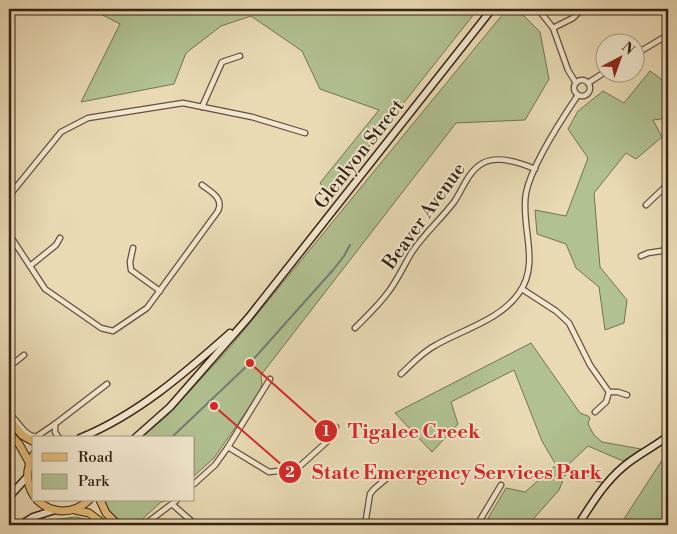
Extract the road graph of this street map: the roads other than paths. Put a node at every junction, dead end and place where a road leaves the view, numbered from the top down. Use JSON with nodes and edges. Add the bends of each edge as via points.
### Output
{"nodes":[{"id":1,"x":492,"y":9,"type":"edge"},
{"id":2,"x":538,"y":9,"type":"edge"},
{"id":3,"x":582,"y":9,"type":"edge"},
{"id":4,"x":553,"y":28,"type":"junction"},
{"id":5,"x":668,"y":35,"type":"edge"},
{"id":6,"x":644,"y":49,"type":"edge"},
{"id":7,"x":240,"y":56,"type":"dead end"},
{"id":8,"x":594,"y":79,"type":"edge"},
{"id":9,"x":576,"y":83,"type":"junction"},
{"id":10,"x":588,"y":83,"type":"junction"},
{"id":11,"x":578,"y":95,"type":"junction"},
{"id":12,"x":202,"y":107,"type":"junction"},
{"id":13,"x":305,"y":133,"type":"dead end"},
{"id":14,"x":535,"y":169,"type":"junction"},
{"id":15,"x":668,"y":181,"type":"edge"},
{"id":16,"x":202,"y":185,"type":"dead end"},
{"id":17,"x":666,"y":190,"type":"edge"},
{"id":18,"x":9,"y":196,"type":"edge"},
{"id":19,"x":646,"y":205,"type":"dead end"},
{"id":20,"x":9,"y":234,"type":"edge"},
{"id":21,"x":60,"y":238,"type":"dead end"},
{"id":22,"x":133,"y":248,"type":"dead end"},
{"id":23,"x":668,"y":250,"type":"edge"},
{"id":24,"x":641,"y":256,"type":"dead end"},
{"id":25,"x":30,"y":266,"type":"junction"},
{"id":26,"x":522,"y":289,"type":"junction"},
{"id":27,"x":160,"y":291,"type":"junction"},
{"id":28,"x":248,"y":317,"type":"junction"},
{"id":29,"x":355,"y":328,"type":"dead end"},
{"id":30,"x":24,"y":356,"type":"dead end"},
{"id":31,"x":9,"y":367,"type":"edge"},
{"id":32,"x":401,"y":374,"type":"dead end"},
{"id":33,"x":270,"y":379,"type":"dead end"},
{"id":34,"x":107,"y":384,"type":"dead end"},
{"id":35,"x":609,"y":392,"type":"junction"},
{"id":36,"x":627,"y":395,"type":"dead end"},
{"id":37,"x":595,"y":412,"type":"dead end"},
{"id":38,"x":9,"y":414,"type":"edge"},
{"id":39,"x":9,"y":420,"type":"edge"},
{"id":40,"x":55,"y":424,"type":"junction"},
{"id":41,"x":336,"y":427,"type":"dead end"},
{"id":42,"x":9,"y":432,"type":"edge"},
{"id":43,"x":58,"y":436,"type":"edge"},
{"id":44,"x":84,"y":436,"type":"edge"},
{"id":45,"x":138,"y":436,"type":"edge"},
{"id":46,"x":668,"y":436,"type":"edge"},
{"id":47,"x":32,"y":442,"type":"edge"},
{"id":48,"x":228,"y":447,"type":"junction"},
{"id":49,"x":32,"y":458,"type":"edge"},
{"id":50,"x":30,"y":462,"type":"junction"},
{"id":51,"x":393,"y":473,"type":"dead end"},
{"id":52,"x":27,"y":477,"type":"junction"},
{"id":53,"x":195,"y":483,"type":"edge"},
{"id":54,"x":501,"y":485,"type":"dead end"},
{"id":55,"x":32,"y":492,"type":"edge"},
{"id":56,"x":9,"y":497,"type":"edge"},
{"id":57,"x":39,"y":502,"type":"edge"},
{"id":58,"x":87,"y":502,"type":"edge"},
{"id":59,"x":101,"y":502,"type":"edge"},
{"id":60,"x":175,"y":502,"type":"edge"},
{"id":61,"x":173,"y":505,"type":"junction"},
{"id":62,"x":55,"y":510,"type":"junction"},
{"id":63,"x":74,"y":510,"type":"junction"},
{"id":64,"x":20,"y":525,"type":"edge"},
{"id":65,"x":104,"y":525,"type":"edge"},
{"id":66,"x":118,"y":525,"type":"edge"},
{"id":67,"x":144,"y":525,"type":"edge"},
{"id":68,"x":196,"y":525,"type":"edge"},
{"id":69,"x":365,"y":525,"type":"edge"},
{"id":70,"x":477,"y":525,"type":"edge"},
{"id":71,"x":578,"y":525,"type":"edge"}],
"edges":[{"from":1,"to":28,"type":"main road","name":"Glenlyon Street"},
{"from":2,"to":4,"type":"street"},
{"from":3,"to":4,"type":"street","via":[[573,18]]},
{"from":4,"to":9,"type":"street"},
{"from":5,"to":6,"type":"street"},
{"from":7,"to":12,"type":"street","via":[[222,62]]},
{"from":8,"to":10,"type":"street"},
{"from":9,"to":10,"type":"street","via":[[583,80]]},
{"from":9,"to":11,"type":"street","via":[[574,91]]},
{"from":10,"to":11,"type":"street","via":[[588,94]]},
{"from":11,"to":14,"type":"street"},
{"from":12,"to":13,"type":"street","via":[[252,117]]},
{"from":12,"to":18,"type":"street","via":[[183,103],[88,118],[61,132]]},
{"from":14,"to":26,"type":"street","via":[[525,204],[530,257]]},
{"from":14,"to":29,"type":"street","name":"Beaver Avenue","via":[[496,160],[484,162],[476,168],[413,251],[388,293]]},
{"from":15,"to":17,"type":"street"},
{"from":16,"to":27,"type":"street","via":[[219,198],[220,207]]},
{"from":17,"to":19,"type":"street"},
{"from":20,"to":25,"type":"street"},
{"from":21,"to":25,"type":"street"},
{"from":22,"to":27,"type":"street","via":[[131,270]]},
{"from":23,"to":24,"type":"street"},
{"from":25,"to":27,"type":"street","via":[[45,289],[102,328],[113,331],[142,313]]},
{"from":26,"to":32,"type":"street","via":[[498,314],[430,348]]},
{"from":26,"to":35,"type":"street","via":[[569,323],[590,365]]},
{"from":28,"to":44,"type":"main road","name":"Glenlyon Street","via":[[176,380],[116,421]]},
{"from":28,"to":45,"type":"main road","name":"Glenlyon Street","via":[[170,407]]},
{"from":30,"to":31,"type":"street"},
{"from":33,"to":48,"type":"street"},
{"from":34,"to":40,"type":"street"},
{"from":35,"to":36,"type":"street"},
{"from":35,"to":37,"type":"street","via":[[606,402]]},
{"from":38,"to":40,"type":"street","via":[[30,436],[38,436]]},
{"from":39,"to":47,"type":"main road"},
{"from":40,"to":43,"type":"street"},
{"from":41,"to":48,"type":"street","via":[[331,438],[300,466],[287,470],[269,472]]},
{"from":42,"to":50,"type":"main road"},
{"from":46,"to":71,"type":"main road","via":[[617,473]]},
{"from":48,"to":53,"type":"street","via":[[215,465]]},
{"from":49,"to":50,"type":"main road"},
{"from":50,"to":52,"type":"main road"},
{"from":51,"to":69,"type":"street","via":[[370,494]]},
{"from":52,"to":55,"type":"main road"},
{"from":52,"to":56,"type":"main road"},
{"from":54,"to":70,"type":"street"},
{"from":57,"to":62,"type":"main road"},
{"from":58,"to":63,"type":"main road"},
{"from":59,"to":66,"type":"main road"},
{"from":60,"to":61,"type":"street"},
{"from":61,"to":67,"type":"street"},
{"from":61,"to":68,"type":"street"},
{"from":62,"to":63,"type":"main road"},
{"from":62,"to":64,"type":"main road"},
{"from":63,"to":65,"type":"main road","via":[[89,513]]}]}
